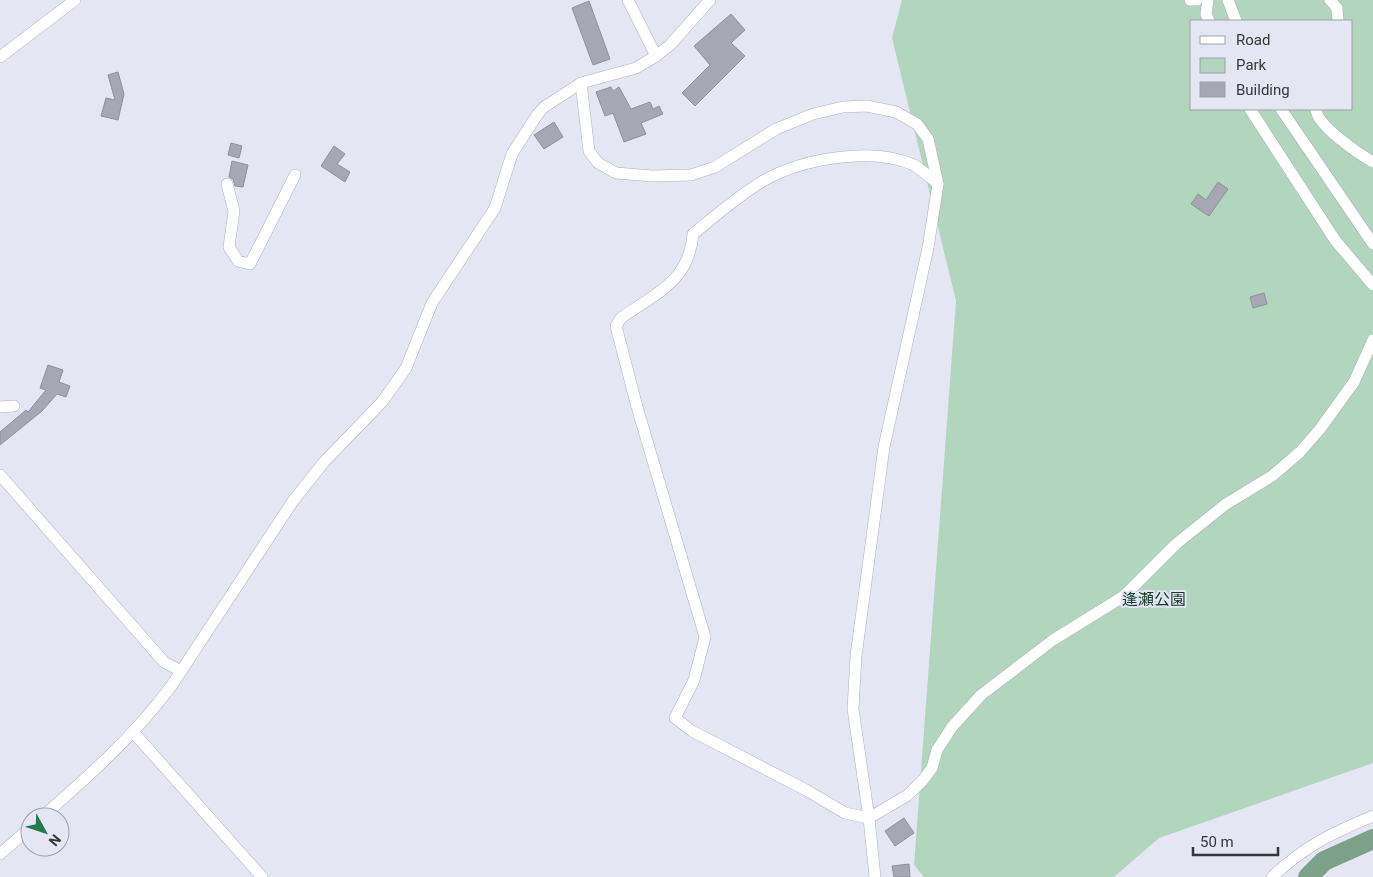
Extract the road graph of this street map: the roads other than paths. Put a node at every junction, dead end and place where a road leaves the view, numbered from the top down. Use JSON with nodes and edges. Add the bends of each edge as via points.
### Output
{"nodes":[{"id":1,"x":75,"y":0,"type":"edge"},
{"id":2,"x":628,"y":0,"type":"edge"},
{"id":3,"x":710,"y":0,"type":"edge"},
{"id":4,"x":1190,"y":0,"type":"edge"},
{"id":5,"x":1197,"y":0,"type":"edge"},
{"id":6,"x":1208,"y":0,"type":"edge"},
{"id":7,"x":1228,"y":0,"type":"edge"},
{"id":8,"x":1330,"y":0,"type":"edge"},
{"id":9,"x":1209,"y":20,"type":"edge"},
{"id":10,"x":1236,"y":20,"type":"edge"},
{"id":11,"x":1338,"y":20,"type":"edge"},
{"id":12,"x":656,"y":56,"type":"junction"},
{"id":13,"x":0,"y":57,"type":"edge"},
{"id":14,"x":581,"y":82,"type":"junction"},
{"id":15,"x":1251,"y":110,"type":"edge"},
{"id":16,"x":1283,"y":110,"type":"edge"},
{"id":17,"x":1316,"y":110,"type":"edge"},
{"id":18,"x":1373,"y":162,"type":"edge"},
{"id":19,"x":295,"y":175,"type":"dead end"},
{"id":20,"x":227,"y":184,"type":"dead end"},
{"id":21,"x":938,"y":184,"type":"junction"},
{"id":22,"x":1373,"y":244,"type":"edge"},
{"id":23,"x":1373,"y":285,"type":"edge"},
{"id":24,"x":1373,"y":340,"type":"edge"},
{"id":25,"x":14,"y":406,"type":"dead end"},
{"id":26,"x":0,"y":407,"type":"edge"},
{"id":27,"x":0,"y":475,"type":"edge"},
{"id":28,"x":181,"y":671,"type":"junction"},
{"id":29,"x":134,"y":733,"type":"junction"},
{"id":30,"x":53,"y":807,"type":"edge"},
{"id":31,"x":1373,"y":816,"type":"edge"},
{"id":32,"x":869,"y":818,"type":"junction"},
{"id":33,"x":20,"y":837,"type":"edge"},
{"id":34,"x":0,"y":854,"type":"edge"},
{"id":35,"x":262,"y":877,"type":"edge"},
{"id":36,"x":875,"y":877,"type":"edge"},
{"id":37,"x":1272,"y":877,"type":"edge"}],
"edges":[{"from":1,"to":13,"type":"street"},
{"from":2,"to":12,"type":"street"},
{"from":3,"to":12,"type":"street"},
{"from":4,"to":5,"type":"street"},
{"from":6,"to":9,"type":"street"},
{"from":7,"to":10,"type":"street"},
{"from":8,"to":11,"type":"street","via":[[1337,8]]},
{"from":12,"to":14,"type":"street","via":[[636,68]]},
{"from":14,"to":21,"type":"street","via":[[589,151],[598,163],[616,173],[691,175],[715,167],[776,129],[813,114],[843,107],[867,106],[896,112],[917,124],[928,139]]},
{"from":14,"to":28,"type":"street","via":[[544,107],[522,137],[512,154],[495,208],[432,303],[406,368],[382,402],[324,462],[293,501]]},
{"from":15,"to":23,"type":"street","via":[[1335,240]]},
{"from":16,"to":22,"type":"street"},
{"from":17,"to":18,"type":"street","via":[[1320,118],[1350,148]]},
{"from":19,"to":20,"type":"street","via":[[250,264],[238,261],[229,248],[234,211]]},
{"from":21,"to":32,"type":"street","via":[[928,248],[884,447],[856,656],[853,709]]},
{"from":21,"to":32,"type":"street","via":[[914,166],[875,156],[824,160],[763,181],[693,234],[692,250],[682,273],[670,285],[621,318],[616,326],[705,637],[694,680],[675,718],[692,732],[845,813]]},
{"from":24,"to":32,"type":"street","via":[[1354,382],[1300,452],[1272,476],[1226,504],[1176,544],[1124,596],[1053,640],[981,695],[952,727],[923,780],[908,795]]},
{"from":25,"to":26,"type":"street"},
{"from":27,"to":28,"type":"street","via":[[164,662]]},
{"from":28,"to":29,"type":"street"},
{"from":29,"to":30,"type":"street"},
{"from":29,"to":35,"type":"street"},
{"from":31,"to":37,"type":"street","via":[[1333,833],[1294,856]]},
{"from":32,"to":36,"type":"street"},
{"from":33,"to":34,"type":"street"}]}
